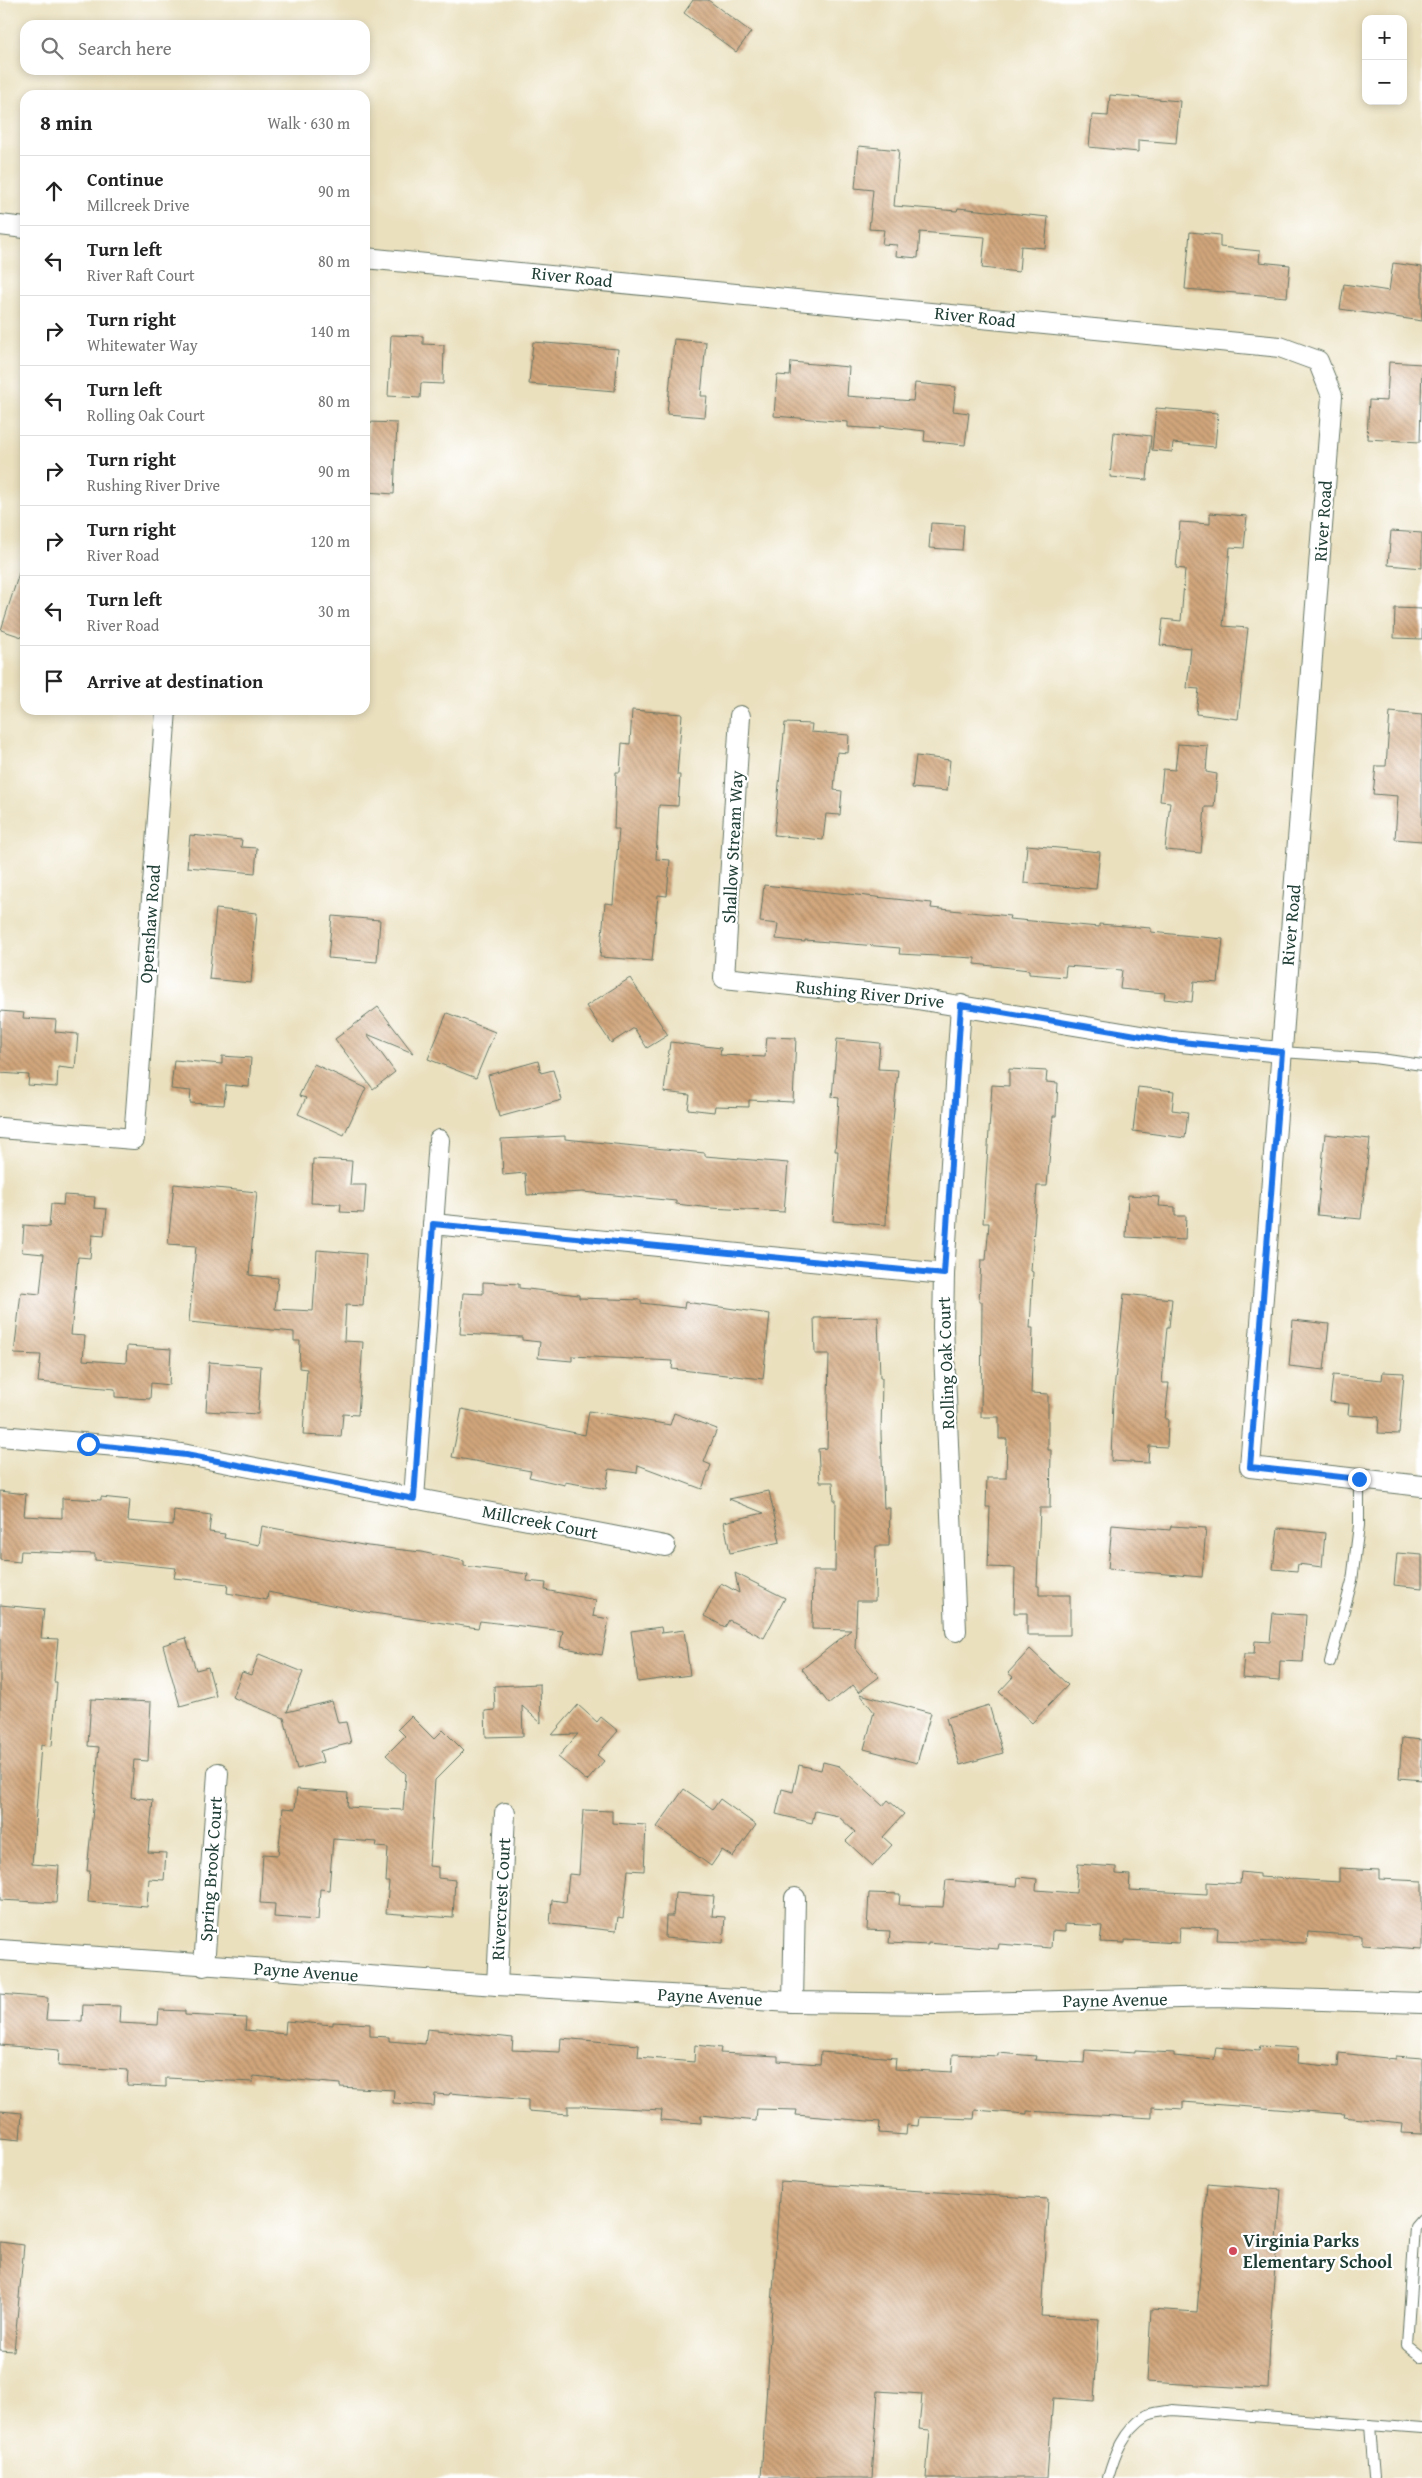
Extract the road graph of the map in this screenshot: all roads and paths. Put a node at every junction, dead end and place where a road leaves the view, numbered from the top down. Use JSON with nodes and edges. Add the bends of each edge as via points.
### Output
{"nodes":[{"id":1,"x":0,"y":225,"type":"edge"},
{"id":2,"x":20,"y":227,"type":"edge"},
{"id":3,"x":370,"y":258,"type":"edge"},
{"id":4,"x":166,"y":715,"type":"edge"},
{"id":5,"x":740,"y":716,"type":"dead end"},
{"id":6,"x":724,"y":978,"type":"joint"},
{"id":7,"x":961,"y":1005,"type":"junction"},
{"id":8,"x":1282,"y":1052,"type":"junction"},
{"id":9,"x":1422,"y":1065,"type":"edge"},
{"id":10,"x":0,"y":1128,"type":"edge"},
{"id":11,"x":439,"y":1140,"type":"dead end"},
{"id":12,"x":433,"y":1224,"type":"junction"},
{"id":13,"x":944,"y":1274,"type":"junction"},
{"id":14,"x":0,"y":1436,"type":"edge"},
{"id":15,"x":1359,"y":1479,"type":"junction"},
{"id":16,"x":1422,"y":1486,"type":"edge"},
{"id":17,"x":414,"y":1499,"type":"junction"},
{"id":18,"x":665,"y":1546,"type":"dead end"},
{"id":19,"x":956,"y":1631,"type":"dead end"},
{"id":20,"x":1330,"y":1662,"type":"dead end"},
{"id":21,"x":218,"y":1773,"type":"dead end"},
{"id":22,"x":505,"y":1813,"type":"dead end"},
{"id":23,"x":795,"y":1898,"type":"dead end"},
{"id":24,"x":0,"y":1950,"type":"edge"},
{"id":25,"x":204,"y":1966,"type":"junction"},
{"id":26,"x":497,"y":1985,"type":"junction"},
{"id":27,"x":793,"y":2002,"type":"junction"},
{"id":28,"x":1422,"y":2003,"type":"edge"},
{"id":29,"x":1422,"y":2219,"type":"edge"},
{"id":30,"x":1422,"y":2357,"type":"edge"},
{"id":31,"x":1370,"y":2425,"type":"junction"},
{"id":32,"x":1422,"y":2429,"type":"edge"},
{"id":33,"x":1108,"y":2478,"type":"edge"},
{"id":34,"x":1374,"y":2478,"type":"edge"}],
"edges":[{"from":1,"to":2,"type":"street"},
{"from":3,"to":8,"type":"street","name":"River Road","via":[[1280,347],[1318,361],[1332,396]]},
{"from":4,"to":10,"type":"street","name":"Openshaw Road","via":[[134,1139]]},
{"from":5,"to":6,"type":"street","name":"Shallow Stream Way"},
{"from":6,"to":7,"type":"street","name":"Rushing River Drive"},
{"from":7,"to":8,"type":"street","name":"Rushing River Drive","via":[[1171,1041]]},
{"from":7,"to":13,"type":"street","name":"Rolling Oak Court"},
{"from":8,"to":9,"type":"lane","via":[[1374,1058]]},
{"from":8,"to":15,"type":"street","name":"River Road","via":[[1250,1467]]},
{"from":11,"to":12,"type":"street"},
{"from":12,"to":13,"type":"street"},
{"from":12,"to":17,"type":"street"},
{"from":13,"to":19,"type":"street","name":"Rolling Oak Court","via":[[943,1326]]},
{"from":14,"to":17,"type":"street","name":"Millcreek Court","via":[[140,1448]]},
{"from":15,"to":16,"type":"street","name":"River Road"},
{"from":15,"to":20,"type":"lane","via":[[1352,1581]]},
{"from":17,"to":18,"type":"street","name":"Millcreek Court"},
{"from":21,"to":25,"type":"street","name":"Spring Brook Court"},
{"from":22,"to":26,"type":"street","name":"Rivercrest Court"},
{"from":23,"to":27,"type":"street"},
{"from":24,"to":25,"type":"street","name":"Payne Avenue"},
{"from":25,"to":26,"type":"street","name":"Payne Avenue"},
{"from":26,"to":27,"type":"street","name":"Payne Avenue"},
{"from":27,"to":28,"type":"street","name":"Payne Avenue","via":[[934,2004],[1220,1997]]},
{"from":29,"to":30,"type":"lane","via":[[1415,2227],[1407,2325],[1407,2345]]},
{"from":31,"to":32,"type":"lane"},
{"from":31,"to":33,"type":"lane","via":[[1172,2410],[1147,2415],[1126,2435],[1115,2454]]},
{"from":31,"to":34,"type":"lane"}]}
